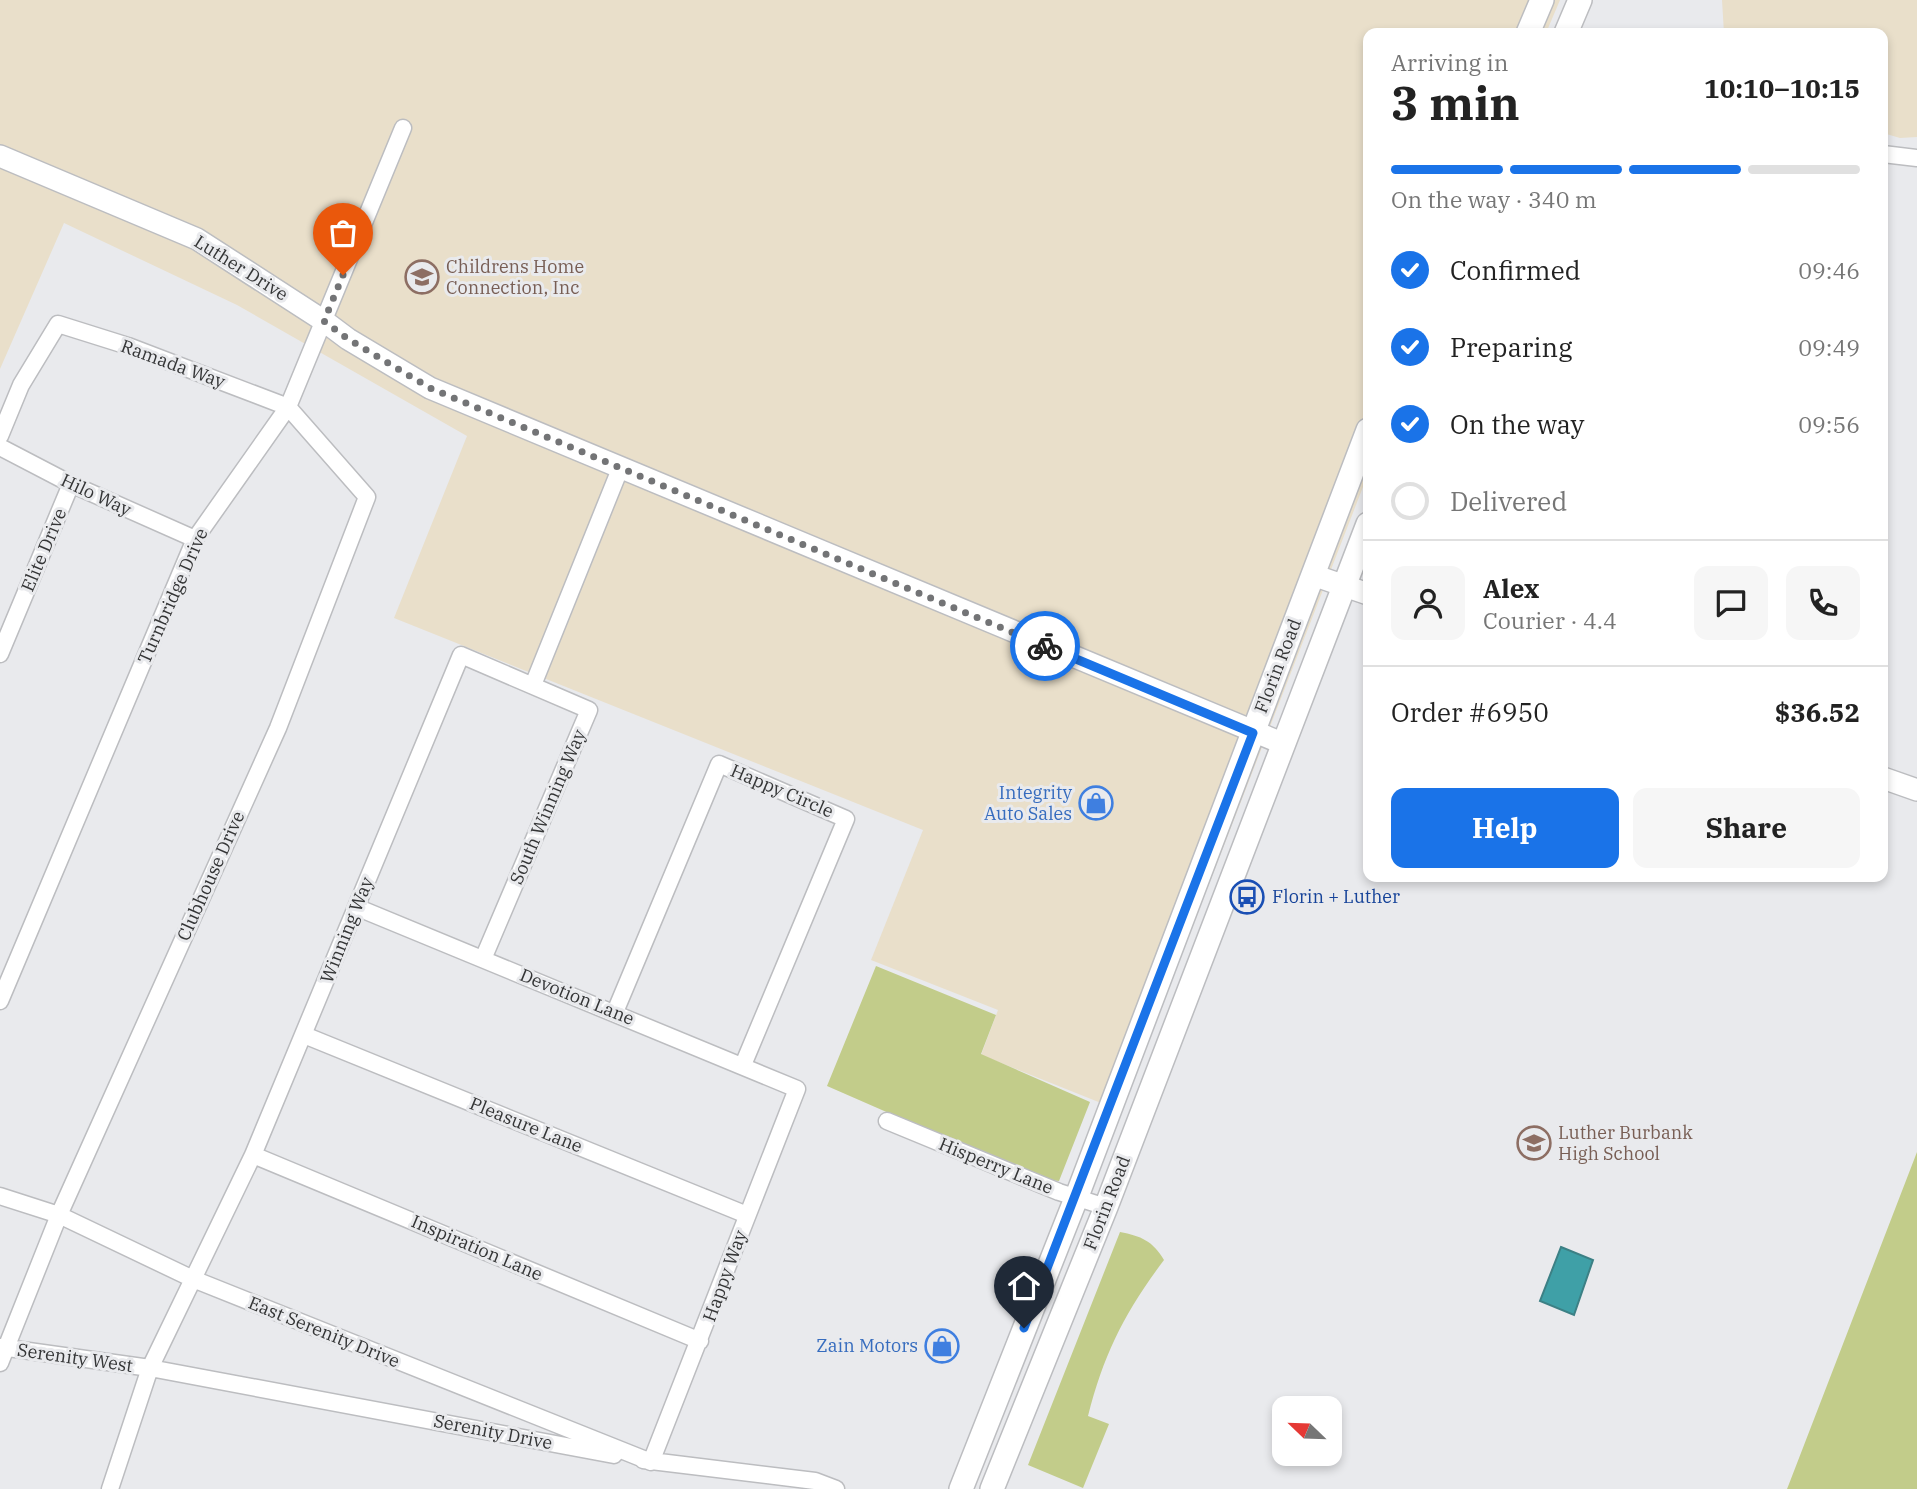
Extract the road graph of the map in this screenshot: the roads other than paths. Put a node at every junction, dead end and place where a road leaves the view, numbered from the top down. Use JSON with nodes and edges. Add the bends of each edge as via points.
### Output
{"nodes":[{"id":1,"x":1542,"y":0,"type":"edge"},
{"id":2,"x":1558,"y":0,"type":"edge"},
{"id":3,"x":1580,"y":0,"type":"edge"},
{"id":4,"x":1530,"y":28,"type":"edge"},
{"id":5,"x":1565,"y":28,"type":"edge"},
{"id":6,"x":1568,"y":28,"type":"edge"},
{"id":7,"x":403,"y":128,"type":"dead end"},
{"id":8,"x":1888,"y":154,"type":"edge"},
{"id":9,"x":0,"y":156,"type":"edge"},
{"id":10,"x":1917,"y":158,"type":"edge"},
{"id":11,"x":324,"y":321,"type":"junction"},
{"id":12,"x":288,"y":407,"type":"junction"},
{"id":13,"x":0,"y":436,"type":"edge"},
{"id":14,"x":1363,"y":443,"type":"edge"},
{"id":15,"x":0,"y":447,"type":"edge"},
{"id":16,"x":620,"y":469,"type":"junction"},
{"id":17,"x":71,"y":484,"type":"junction"},
{"id":18,"x":1363,"y":538,"type":"edge"},
{"id":19,"x":195,"y":539,"type":"junction"},
{"id":20,"x":1313,"y":575,"type":"junction"},
{"id":21,"x":1346,"y":585,"type":"junction"},
{"id":22,"x":1363,"y":592,"type":"edge"},
{"id":23,"x":0,"y":654,"type":"edge"},
{"id":24,"x":533,"y":685,"type":"junction"},
{"id":25,"x":1253,"y":733,"type":"junction"},
{"id":26,"x":1284,"y":744,"type":"junction"},
{"id":27,"x":1888,"y":780,"type":"edge"},
{"id":28,"x":1917,"y":790,"type":"edge"},
{"id":29,"x":356,"y":907,"type":"junction"},
{"id":30,"x":483,"y":959,"type":"junction"},
{"id":31,"x":0,"y":1001,"type":"edge"},
{"id":32,"x":615,"y":1012,"type":"junction"},
{"id":33,"x":304,"y":1035,"type":"junction"},
{"id":34,"x":743,"y":1065,"type":"junction"},
{"id":35,"x":797,"y":1089,"type":"joint"},
{"id":36,"x":887,"y":1121,"type":"dead end"},
{"id":37,"x":253,"y":1155,"type":"junction"},
{"id":38,"x":0,"y":1196,"type":"edge"},
{"id":39,"x":1077,"y":1196,"type":"junction"},
{"id":40,"x":1105,"y":1207,"type":"junction"},
{"id":41,"x":59,"y":1215,"type":"junction"},
{"id":42,"x":747,"y":1215,"type":"junction"},
{"id":43,"x":192,"y":1279,"type":"junction"},
{"id":44,"x":700,"y":1341,"type":"junction"},
{"id":45,"x":2,"y":1353,"type":"edge"},
{"id":46,"x":150,"y":1368,"type":"junction"},
{"id":47,"x":651,"y":1462,"type":"junction"},
{"id":48,"x":110,"y":1489,"type":"edge"},
{"id":49,"x":836,"y":1489,"type":"edge"},
{"id":50,"x":961,"y":1489,"type":"edge"},
{"id":51,"x":992,"y":1489,"type":"edge"}],
"edges":[{"from":1,"to":4,"type":"main road"},
{"from":2,"to":5,"type":"main road"},
{"from":3,"to":6,"type":"main road"},
{"from":7,"to":11,"type":"street","name":"Turnbridge Drive"},
{"from":8,"to":10,"type":"street"},
{"from":9,"to":11,"type":"street","name":"Luther Drive","via":[[197,239]]},
{"from":11,"to":12,"type":"street","name":"Turnbridge Drive"},
{"from":11,"to":16,"type":"street","name":"Luther Drive","via":[[430,388]]},
{"from":12,"to":13,"type":"street","name":"Ramada Way","via":[[58,324],[21,385]]},
{"from":12,"to":19,"type":"street","name":"Turnbridge Drive"},
{"from":12,"to":41,"type":"street","name":"Clubhouse Drive","via":[[367,497],[278,728]]},
{"from":14,"to":20,"type":"main road","name":"Florin Road"},
{"from":15,"to":17,"type":"street","name":"Hilo Way"},
{"from":16,"to":24,"type":"street"},
{"from":16,"to":25,"type":"street","name":"Luther Drive"},
{"from":17,"to":19,"type":"street","name":"Hilo Way"},
{"from":17,"to":23,"type":"street","name":"Elite Drive"},
{"from":18,"to":21,"type":"main road","name":"Florin Road"},
{"from":19,"to":31,"type":"street","name":"Turnbridge Drive"},
{"from":20,"to":21,"type":"street"},
{"from":20,"to":25,"type":"main road","name":"Florin Road"},
{"from":21,"to":22,"type":"street"},
{"from":21,"to":26,"type":"main road","name":"Florin Road"},
{"from":24,"to":29,"type":"street","name":"Winning Way","via":[[461,655]]},
{"from":24,"to":30,"type":"street","name":"South Winning Way","via":[[589,710]]},
{"from":25,"to":26,"type":"street","name":"Luther Drive"},
{"from":25,"to":39,"type":"main road","name":"Florin Road"},
{"from":26,"to":40,"type":"main road","name":"Florin Road"},
{"from":27,"to":28,"type":"street"},
{"from":29,"to":30,"type":"street","name":"Devotion Lane"},
{"from":29,"to":33,"type":"street","name":"Winning Way"},
{"from":30,"to":32,"type":"street","name":"Devotion Lane"},
{"from":32,"to":34,"type":"street","name":"Devotion Lane"},
{"from":32,"to":34,"type":"street","name":"Happy Circle","via":[[719,764],[846,819]]},
{"from":33,"to":37,"type":"street","name":"Winning Way"},
{"from":33,"to":42,"type":"street","name":"Pleasure Lane"},
{"from":34,"to":35,"type":"street","name":"Devotion Lane"},
{"from":35,"to":42,"type":"street","name":"Happy Way"},
{"from":36,"to":39,"type":"street","name":"Hisperry Lane"},
{"from":37,"to":43,"type":"street","name":"Winning Way"},
{"from":37,"to":44,"type":"street","name":"Inspiration Lane"},
{"from":38,"to":41,"type":"street","name":"East Serenity Drive"},
{"from":39,"to":40,"type":"street","name":"Hisperry Lane"},
{"from":39,"to":50,"type":"main road","name":"Florin Road"},
{"from":40,"to":51,"type":"main road","name":"Florin Road"},
{"from":41,"to":43,"type":"street","name":"East Serenity Drive"},
{"from":41,"to":45,"type":"street","name":"Clubhouse Drive"},
{"from":42,"to":44,"type":"street","name":"Happy Way"},
{"from":43,"to":46,"type":"street","name":"Winning Way"},
{"from":43,"to":47,"type":"street","name":"East Serenity Drive"},
{"from":44,"to":47,"type":"street","name":"Happy Way"},
{"from":45,"to":46,"type":"street","name":"Serenity West"},
{"from":46,"to":47,"type":"street","name":"Serenity Drive"},
{"from":46,"to":48,"type":"street","name":"Winning Way"},
{"from":47,"to":49,"type":"street","name":"Serenity Drive","via":[[815,1481]]}]}
